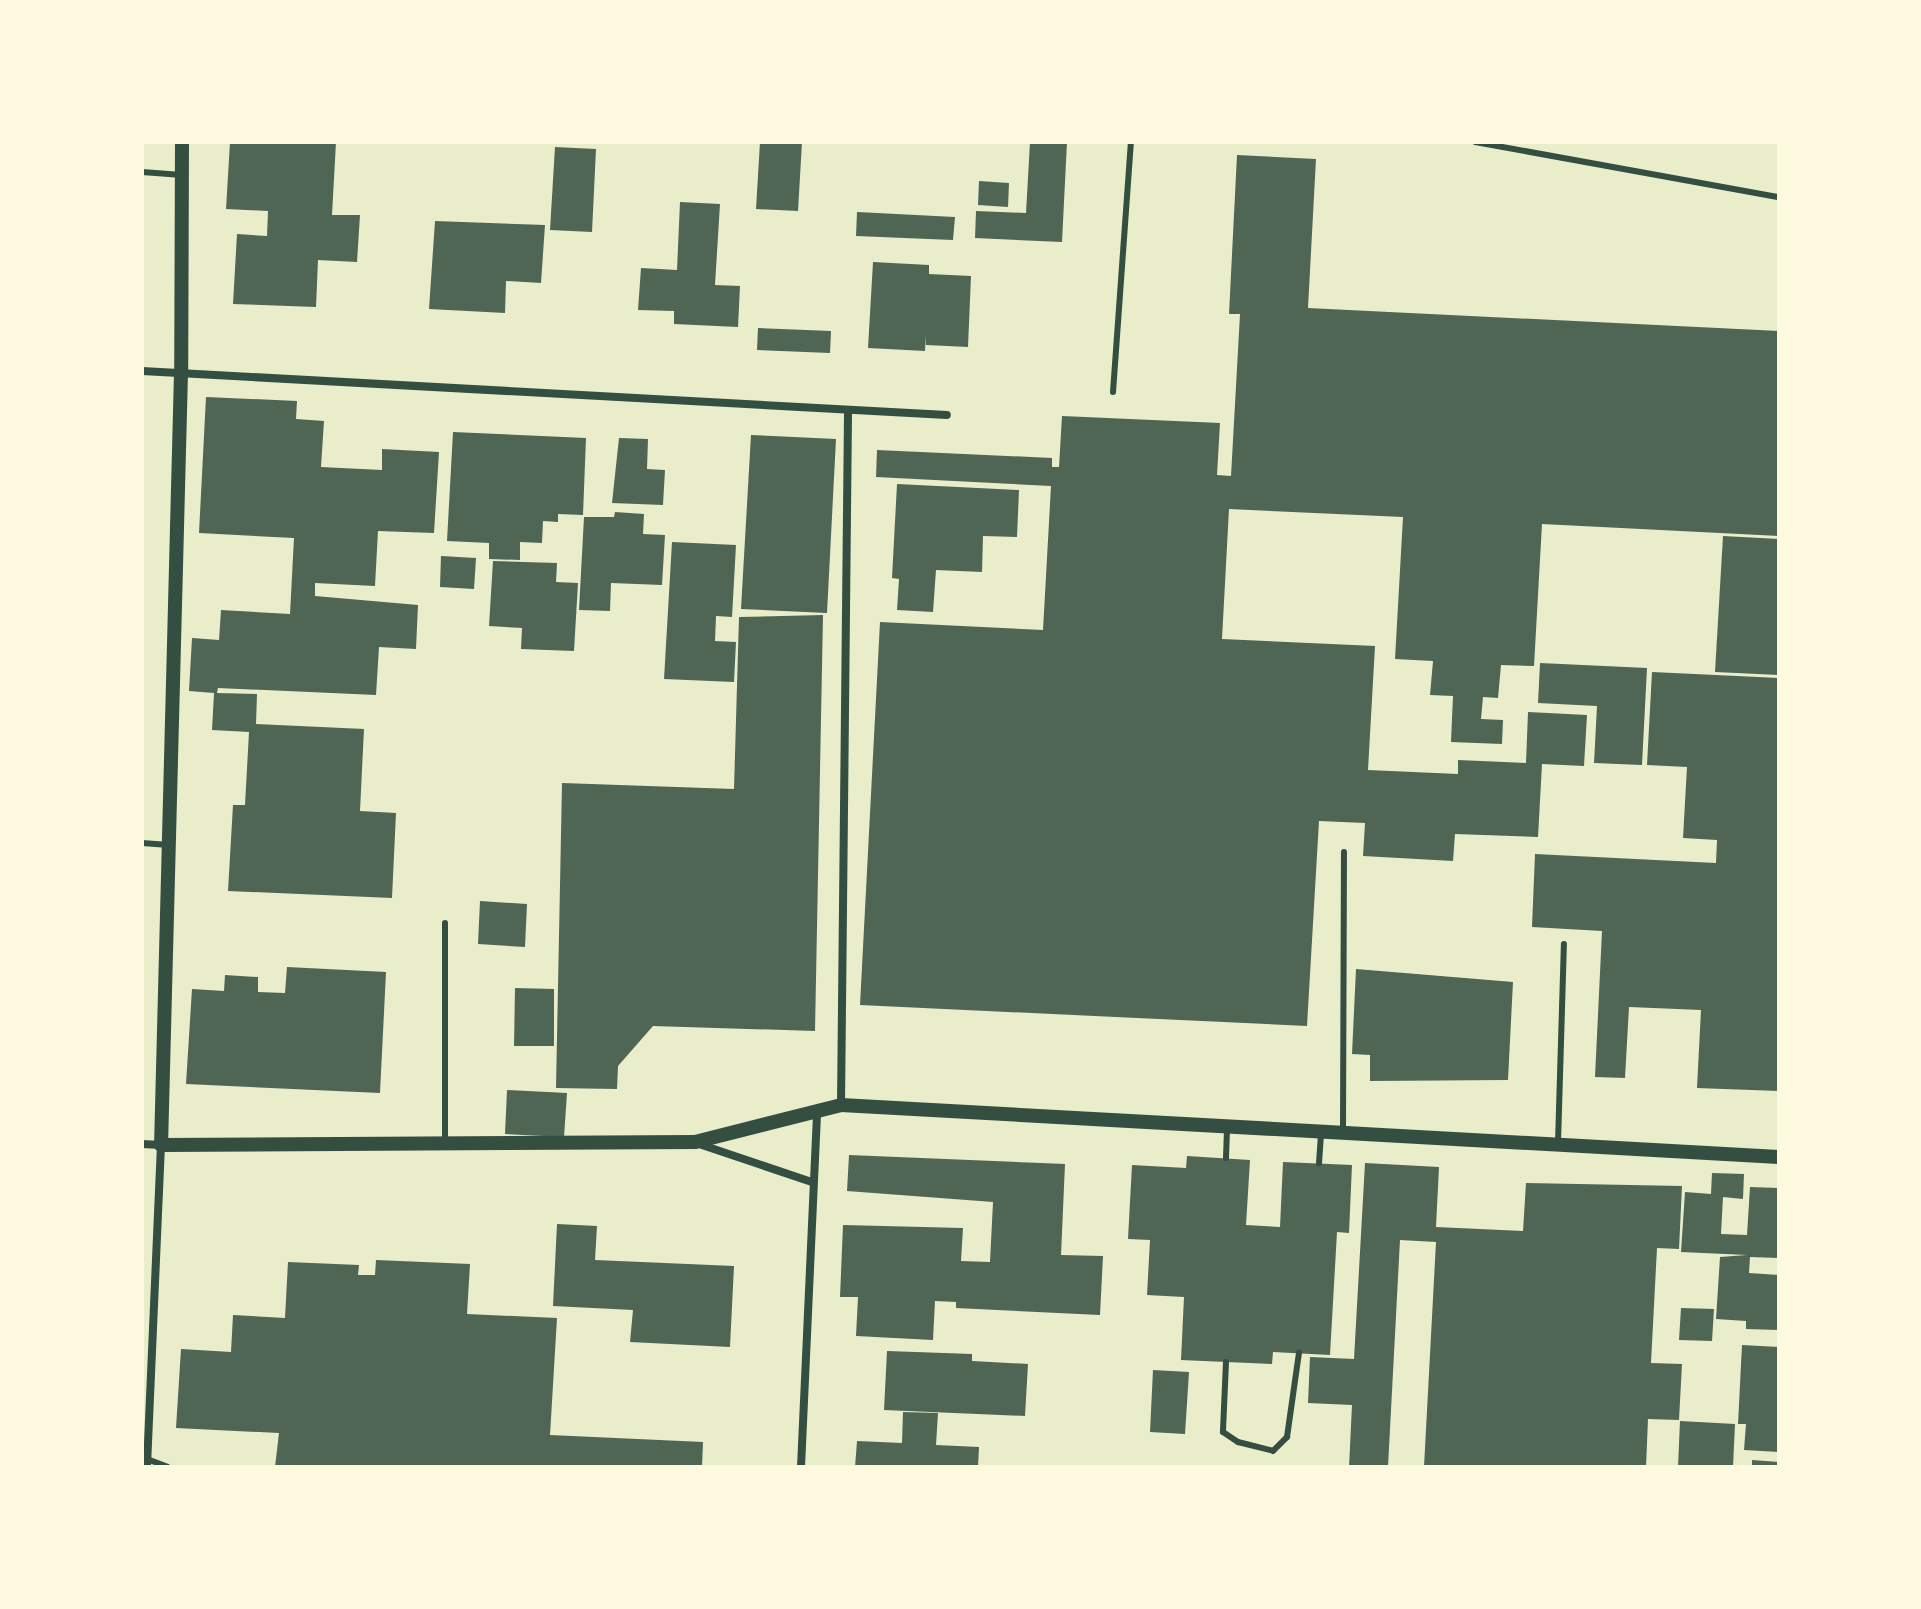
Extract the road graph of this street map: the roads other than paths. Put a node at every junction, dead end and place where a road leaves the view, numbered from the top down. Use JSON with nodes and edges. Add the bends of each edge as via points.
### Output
{"nodes":[{"id":1,"x":182,"y":142,"type":"edge"},
{"id":2,"x":1131,"y":142,"type":"edge"},
{"id":3,"x":1475,"y":142,"type":"edge"},
{"id":4,"x":142,"y":172,"type":"edge"},
{"id":5,"x":182,"y":175,"type":"junction"},
{"id":6,"x":1779,"y":197,"type":"edge"},
{"id":7,"x":142,"y":371,"type":"edge"},
{"id":8,"x":181,"y":373,"type":"junction"},
{"id":9,"x":1113,"y":392,"type":"dead end"},
{"id":10,"x":848,"y":410,"type":"junction"},
{"id":11,"x":947,"y":415,"type":"dead end"},
{"id":12,"x":142,"y":843,"type":"edge"},
{"id":13,"x":169,"y":845,"type":"junction"},
{"id":14,"x":1344,"y":852,"type":"dead end"},
{"id":15,"x":445,"y":923,"type":"dead end"},
{"id":16,"x":1564,"y":944,"type":"dead end"},
{"id":17,"x":841,"y":1105,"type":"junction"},
{"id":18,"x":817,"y":1110,"type":"junction"},
{"id":19,"x":1227,"y":1124,"type":"junction"},
{"id":20,"x":1321,"y":1129,"type":"junction"},
{"id":21,"x":1343,"y":1130,"type":"junction"},
{"id":22,"x":695,"y":1142,"type":"junction"},
{"id":23,"x":445,"y":1143,"type":"junction"},
{"id":24,"x":1558,"y":1143,"type":"junction"},
{"id":25,"x":142,"y":1144,"type":"edge"},
{"id":26,"x":161,"y":1145,"type":"junction"},
{"id":27,"x":1779,"y":1157,"type":"edge"},
{"id":28,"x":1226,"y":1158,"type":"dead end"},
{"id":29,"x":1319,"y":1163,"type":"dead end"},
{"id":30,"x":812,"y":1182,"type":"junction"},
{"id":31,"x":1299,"y":1353,"type":"dead end"},
{"id":32,"x":1226,"y":1362,"type":"dead end"},
{"id":33,"x":147,"y":1463,"type":"edge"},
{"id":34,"x":168,"y":1467,"type":"edge"},
{"id":35,"x":801,"y":1467,"type":"edge"}],
"edges":[{"from":1,"to":5,"type":"street"},
{"from":2,"to":9,"type":"lane"},
{"from":3,"to":6,"type":"lane"},
{"from":4,"to":5,"type":"lane"},
{"from":5,"to":8,"type":"street"},
{"from":7,"to":8,"type":"street"},
{"from":8,"to":10,"type":"street"},
{"from":8,"to":13,"type":"street"},
{"from":10,"to":11,"type":"street"},
{"from":10,"to":17,"type":"street"},
{"from":12,"to":13,"type":"lane"},
{"from":13,"to":26,"type":"street"},
{"from":14,"to":21,"type":"lane"},
{"from":15,"to":23,"type":"lane"},
{"from":16,"to":24,"type":"lane"},
{"from":17,"to":18,"type":"street"},
{"from":17,"to":19,"type":"street"},
{"from":18,"to":22,"type":"street"},
{"from":18,"to":30,"type":"street"},
{"from":19,"to":20,"type":"street"},
{"from":19,"to":28,"type":"lane"},
{"from":20,"to":21,"type":"street"},
{"from":20,"to":29,"type":"lane"},
{"from":21,"to":24,"type":"street"},
{"from":22,"to":23,"type":"street"},
{"from":22,"to":30,"type":"street"},
{"from":23,"to":26,"type":"street"},
{"from":24,"to":27,"type":"street"},
{"from":25,"to":26,"type":"street"},
{"from":26,"to":33,"type":"street"},
{"from":30,"to":35,"type":"street"},
{"from":31,"to":32,"type":"lane","via":[[1287,1437],[1273,1451],[1238,1442],[1223,1432]]},
{"from":33,"to":34,"type":"lane"}]}
